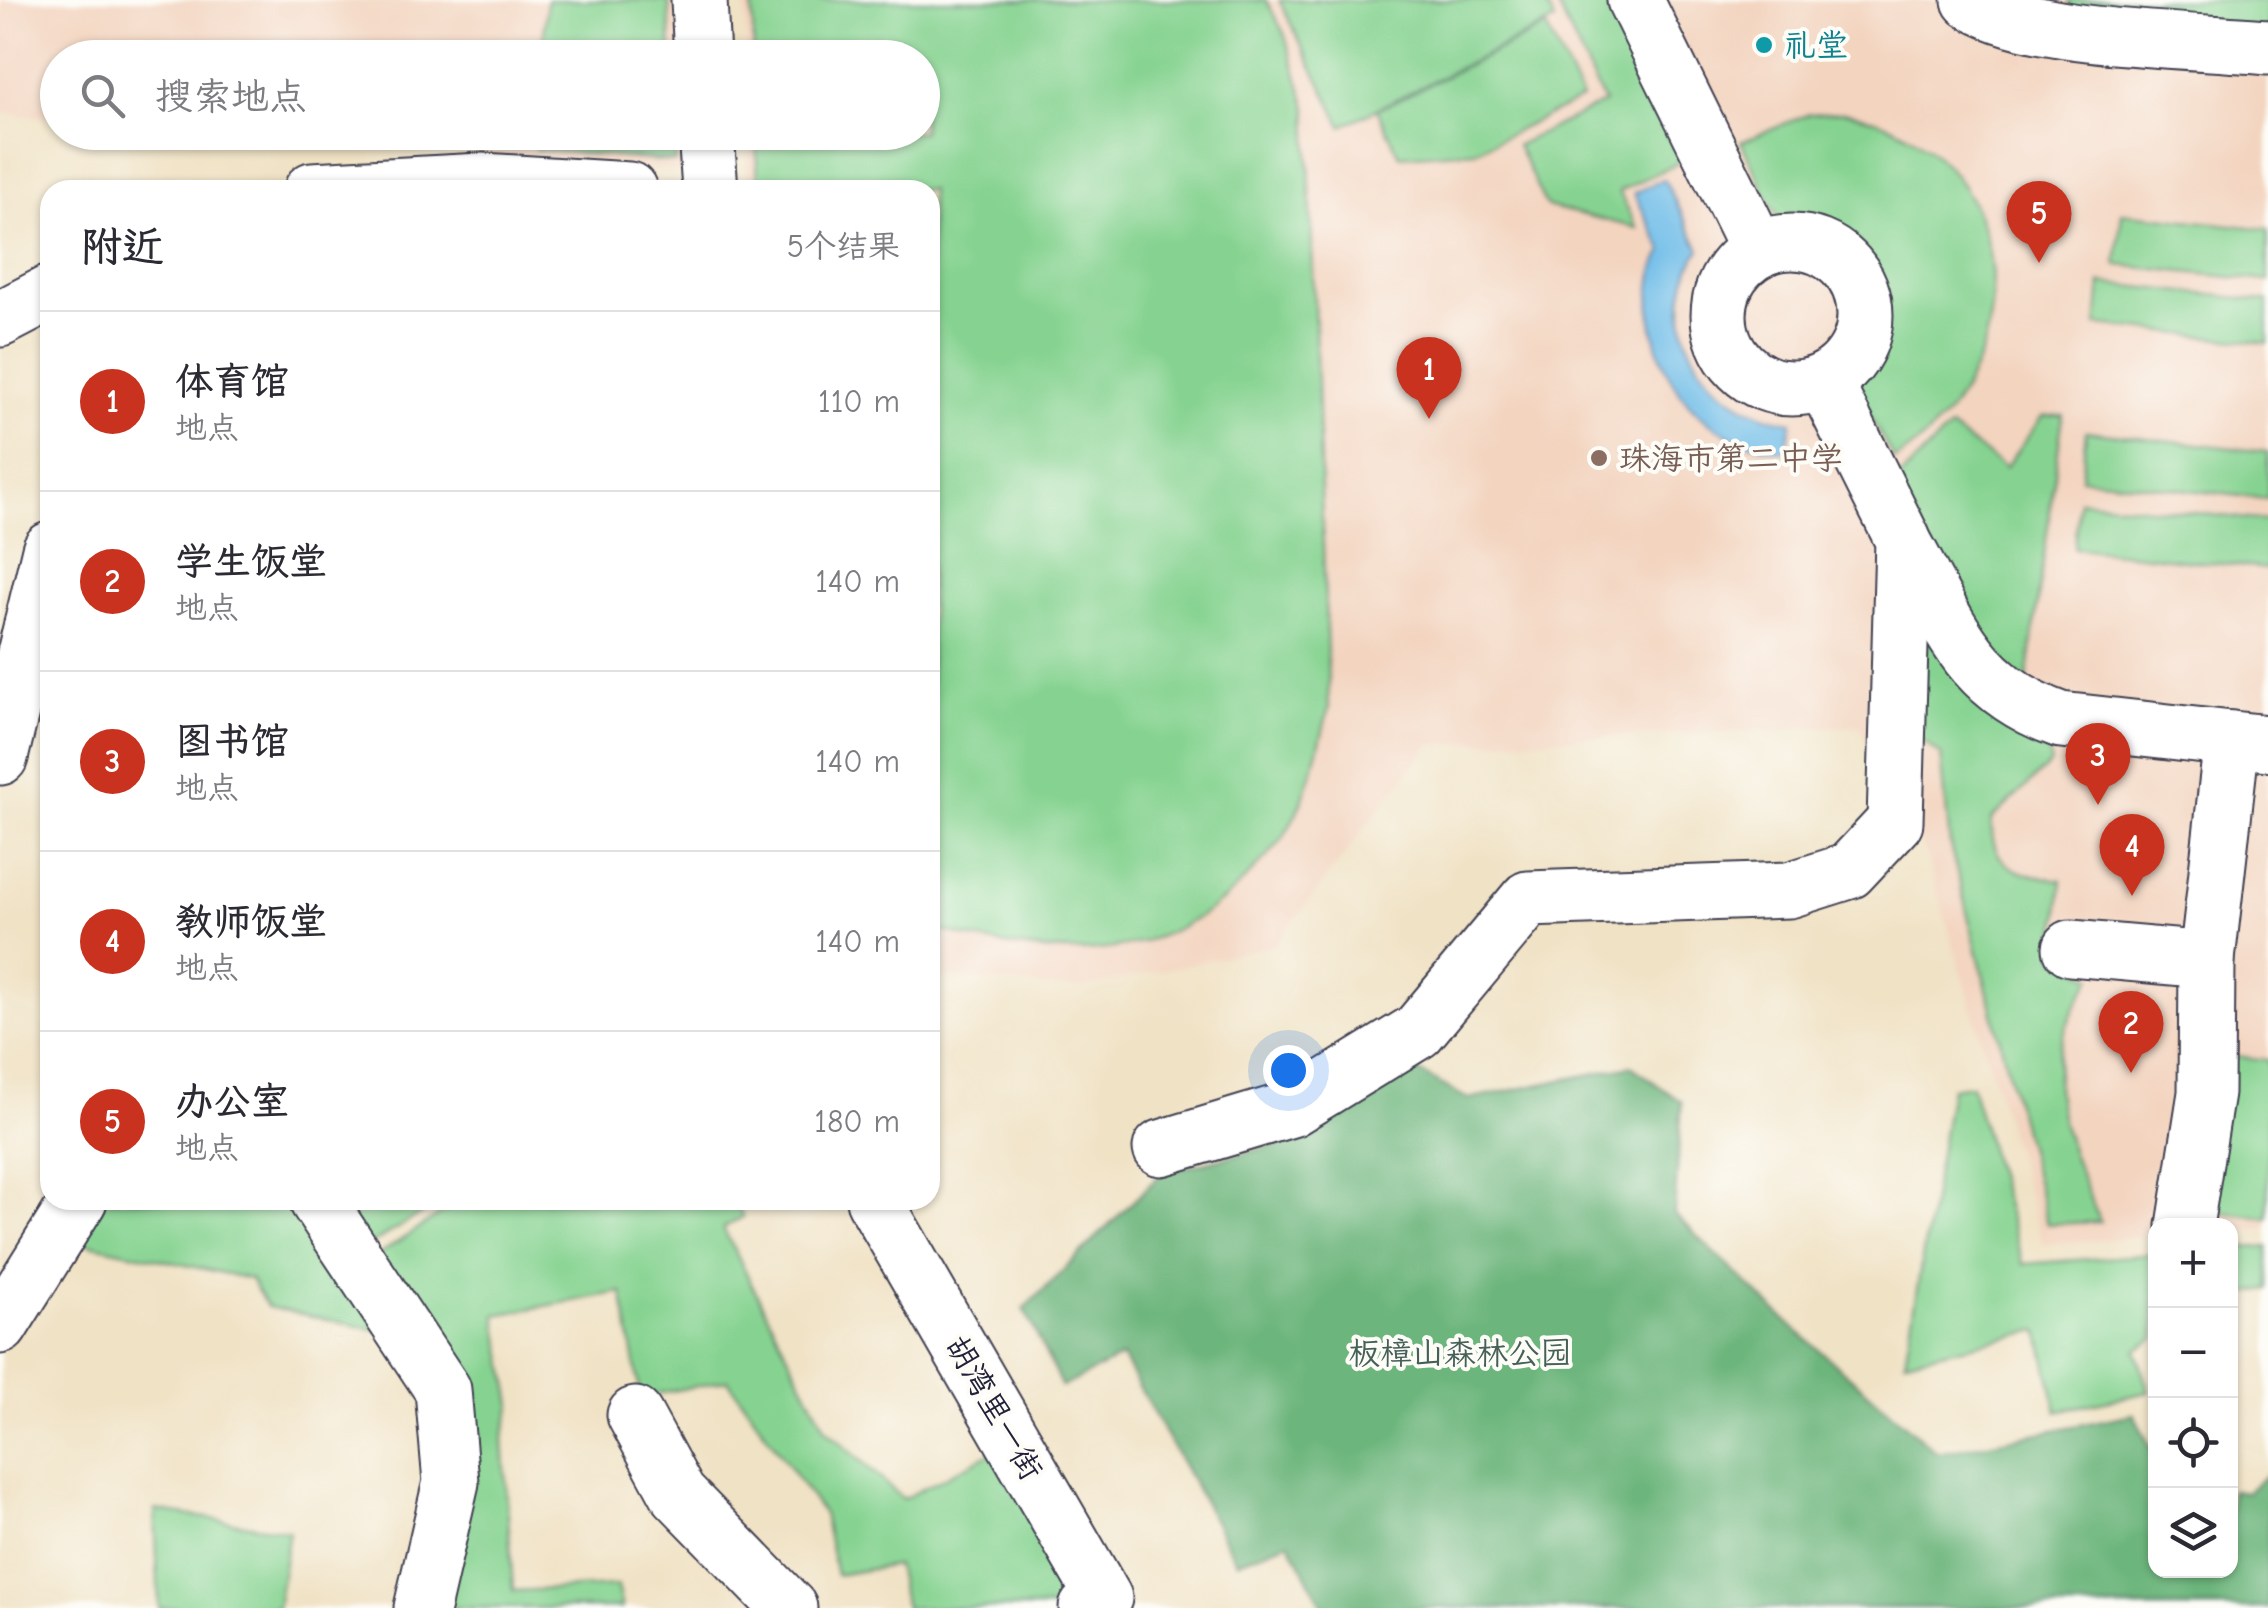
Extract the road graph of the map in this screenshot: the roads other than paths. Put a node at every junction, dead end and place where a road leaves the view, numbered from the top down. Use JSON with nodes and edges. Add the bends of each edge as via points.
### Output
{"nodes":[{"id":1,"x":700,"y":0,"type":"edge"},
{"id":2,"x":1635,"y":0,"type":"edge"},
{"id":3,"x":1970,"y":0,"type":"edge"},
{"id":4,"x":701,"y":40,"type":"edge"},
{"id":5,"x":2268,"y":47,"type":"edge"},
{"id":6,"x":707,"y":150,"type":"edge"},
{"id":7,"x":709,"y":180,"type":"edge"},
{"id":8,"x":1758,"y":250,"type":"junction"},
{"id":9,"x":40,"y":298,"type":"edge"},
{"id":10,"x":0,"y":319,"type":"edge"},
{"id":11,"x":1824,"y":381,"type":"junction"},
{"id":12,"x":1903,"y":540,"type":"junction"},
{"id":13,"x":40,"y":591,"type":"edge"},
{"id":14,"x":2250,"y":741,"type":"edge"},
{"id":15,"x":0,"y":757,"type":"edge"},
{"id":16,"x":2071,"y":948,"type":"dead end"},
{"id":17,"x":2207,"y":960,"type":"junction"},
{"id":18,"x":1161,"y":1148,"type":"dead end"},
{"id":19,"x":73,"y":1210,"type":"edge"},
{"id":20,"x":324,"y":1210,"type":"edge"},
{"id":21,"x":880,"y":1210,"type":"edge"},
{"id":22,"x":2187,"y":1218,"type":"edge"},
{"id":23,"x":0,"y":1326,"type":"edge"},
{"id":24,"x":635,"y":1415,"type":"dead end"},
{"id":25,"x":422,"y":1608,"type":"edge"},
{"id":26,"x":789,"y":1608,"type":"edge"},
{"id":27,"x":1087,"y":1608,"type":"edge"}],
"edges":[{"from":1,"to":4,"type":"lane"},
{"from":2,"to":8,"type":"lane"},
{"from":3,"to":5,"type":"lane","via":[[1990,14],[2040,27]]},
{"from":6,"to":7,"type":"lane"},
{"from":8,"to":11,"type":"lane","via":[[1724,287],[1718,312],[1727,348],[1751,376],[1775,386]]},
{"from":8,"to":11,"type":"lane","via":[[1780,243],[1825,250],[1858,282],[1865,328],[1857,350]]},
{"from":9,"to":10,"type":"lane"},
{"from":11,"to":12,"type":"lane"},
{"from":12,"to":14,"type":"lane","via":[[1980,671],[2029,709],[2060,720]]},
{"from":12,"to":18,"type":"lane","via":[[1894,822],[1849,872],[1789,890],[1528,899],[1418,1031],[1291,1109]]},
{"from":13,"to":15,"type":"lane"},
{"from":14,"to":17,"type":"lane"},
{"from":16,"to":17,"type":"lane"},
{"from":17,"to":22,"type":"lane","via":[[2206,1093]]},
{"from":19,"to":23,"type":"lane"},
{"from":20,"to":25,"type":"lane","via":[[443,1390],[451,1482]]},
{"from":21,"to":27,"type":"lane","name":"胡湾里一街","via":[[1104,1598]]},
{"from":24,"to":26,"type":"lane","via":[[678,1494]]}]}
